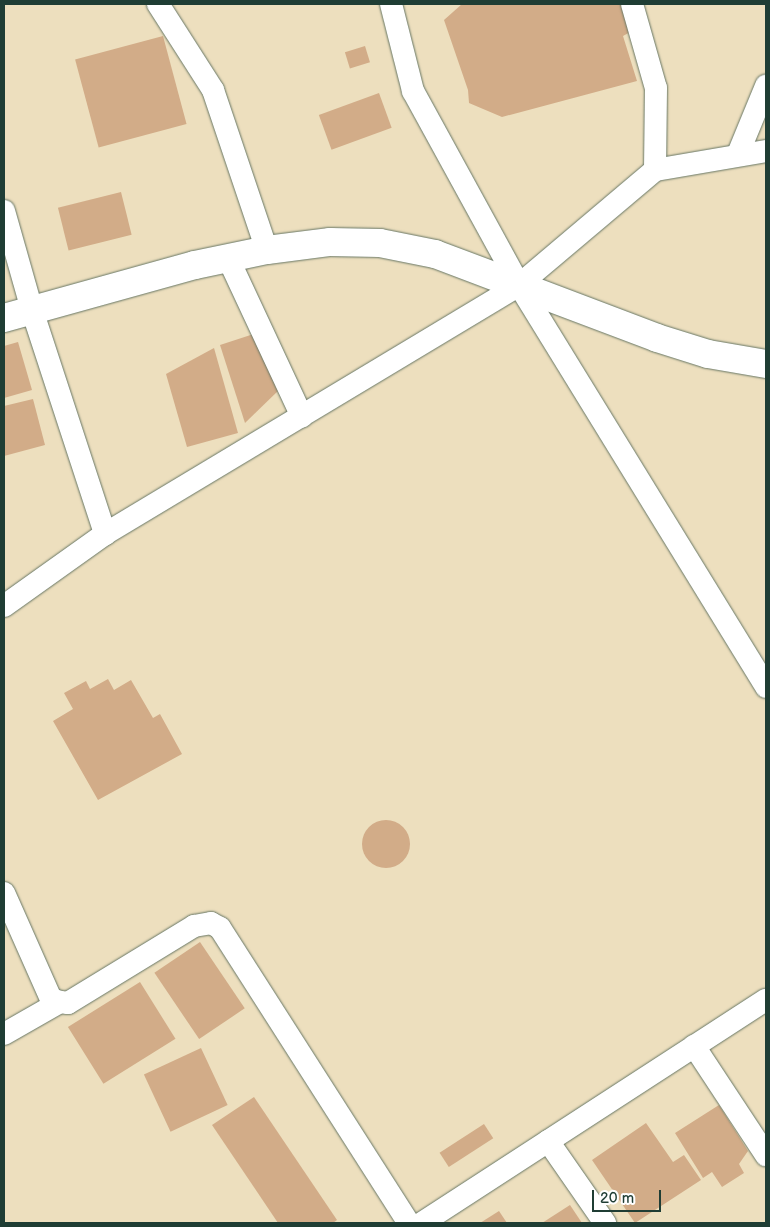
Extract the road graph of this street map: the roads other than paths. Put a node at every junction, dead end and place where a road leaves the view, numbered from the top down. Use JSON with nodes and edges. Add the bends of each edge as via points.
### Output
{"nodes":[{"id":1,"x":158,"y":4,"type":"edge"},
{"id":2,"x":391,"y":4,"type":"edge"},
{"id":3,"x":632,"y":4,"type":"edge"},
{"id":4,"x":766,"y":86,"type":"edge"},
{"id":5,"x":766,"y":151,"type":"edge"},
{"id":6,"x":738,"y":154,"type":"junction"},
{"id":7,"x":655,"y":170,"type":"junction"},
{"id":8,"x":4,"y":211,"type":"edge"},
{"id":9,"x":267,"y":250,"type":"junction"},
{"id":10,"x":228,"y":258,"type":"junction"},
{"id":11,"x":519,"y":285,"type":"junction"},
{"id":12,"x":32,"y":310,"type":"junction"},
{"id":13,"x":4,"y":318,"type":"edge"},
{"id":14,"x":766,"y":364,"type":"edge"},
{"id":15,"x":302,"y":417,"type":"junction"},
{"id":16,"x":105,"y":534,"type":"junction"},
{"id":17,"x":4,"y":606,"type":"edge"},
{"id":18,"x":764,"y":678,"type":"edge"},
{"id":19,"x":4,"y":893,"type":"edge"},
{"id":20,"x":766,"y":1000,"type":"edge"},
{"id":21,"x":60,"y":1002,"type":"junction"},
{"id":22,"x":4,"y":1034,"type":"edge"},
{"id":23,"x":694,"y":1046,"type":"junction"},
{"id":24,"x":548,"y":1141,"type":"junction"},
{"id":25,"x":766,"y":1155,"type":"edge"},
{"id":26,"x":409,"y":1223,"type":"edge"},
{"id":27,"x":422,"y":1223,"type":"edge"},
{"id":28,"x":605,"y":1223,"type":"edge"}],
"edges":[{"from":1,"to":9,"type":"street","via":[[213,90]]},
{"from":2,"to":11,"type":"street","via":[[412,91]]},
{"from":3,"to":7,"type":"street","via":[[656,88]]},
{"from":4,"to":6,"type":"street"},
{"from":5,"to":6,"type":"street"},
{"from":6,"to":7,"type":"street"},
{"from":7,"to":11,"type":"street"},
{"from":8,"to":12,"type":"street"},
{"from":9,"to":10,"type":"street"},
{"from":9,"to":11,"type":"street","via":[[330,242],[380,243],[435,254]]},
{"from":10,"to":12,"type":"street"},
{"from":10,"to":15,"type":"street"},
{"from":11,"to":14,"type":"street","via":[[656,338],[708,354]]},
{"from":11,"to":15,"type":"street"},
{"from":11,"to":18,"type":"street"},
{"from":12,"to":13,"type":"street"},
{"from":12,"to":16,"type":"street"},
{"from":15,"to":16,"type":"street"},
{"from":16,"to":17,"type":"street"},
{"from":19,"to":21,"type":"street","via":[[51,999]]},
{"from":20,"to":23,"type":"street"},
{"from":21,"to":22,"type":"street"},
{"from":21,"to":26,"type":"street","via":[[68,1003],[84,994],[194,926],[211,923],[220,928]]},
{"from":23,"to":24,"type":"street"},
{"from":23,"to":25,"type":"street"},
{"from":24,"to":27,"type":"street"},
{"from":24,"to":28,"type":"street"}]}
